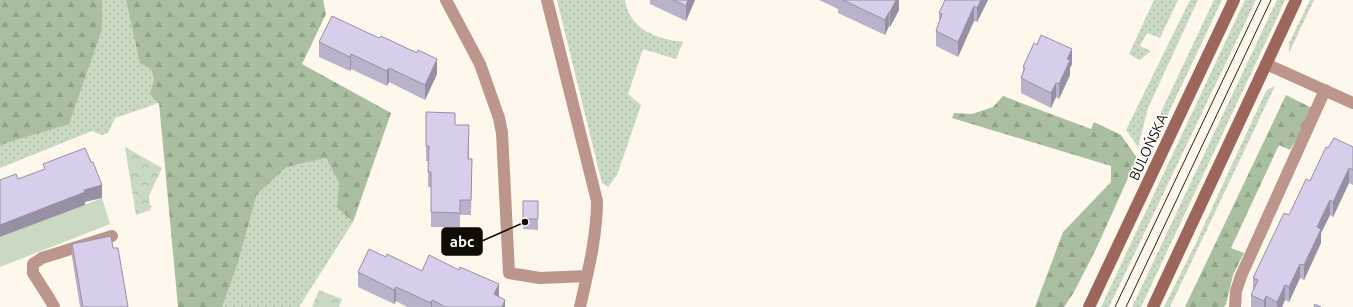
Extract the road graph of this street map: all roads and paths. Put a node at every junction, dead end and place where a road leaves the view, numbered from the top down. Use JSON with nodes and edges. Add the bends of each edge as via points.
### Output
{"nodes":[{"id":1,"x":446,"y":0,"type":"edge"},
{"id":2,"x":548,"y":0,"type":"edge"},
{"id":3,"x":1234,"y":0,"type":"edge"},
{"id":4,"x":1296,"y":0,"type":"edge"},
{"id":5,"x":1266,"y":64,"type":"junction"},
{"id":6,"x":1325,"y":90,"type":"junction"},
{"id":7,"x":1353,"y":102,"type":"edge"},
{"id":8,"x":112,"y":236,"type":"edge"},
{"id":9,"x":587,"y":276,"type":"junction"},
{"id":10,"x":54,"y":307,"type":"edge"},
{"id":11,"x":580,"y":307,"type":"edge"},
{"id":12,"x":1089,"y":307,"type":"edge"},
{"id":13,"x":1153,"y":307,"type":"edge"},
{"id":14,"x":1235,"y":307,"type":"edge"}],
"edges":[{"from":1,"to":9,"type":"street","via":[[480,64],[499,118],[502,133],[509,274],[540,278]]},
{"from":2,"to":9,"type":"street","via":[[597,201]]},
{"from":3,"to":12,"type":"main road","name":"BULOŃSKA"},
{"from":4,"to":5,"type":"main road"},
{"from":5,"to":6,"type":"street"},
{"from":5,"to":13,"type":"main road"},
{"from":6,"to":7,"type":"street"},
{"from":6,"to":14,"type":"street","via":[[1241,276],[1236,291]]},
{"from":8,"to":10,"type":"street","via":[[42,258],[33,264],[33,273]]},
{"from":9,"to":11,"type":"street"}]}
